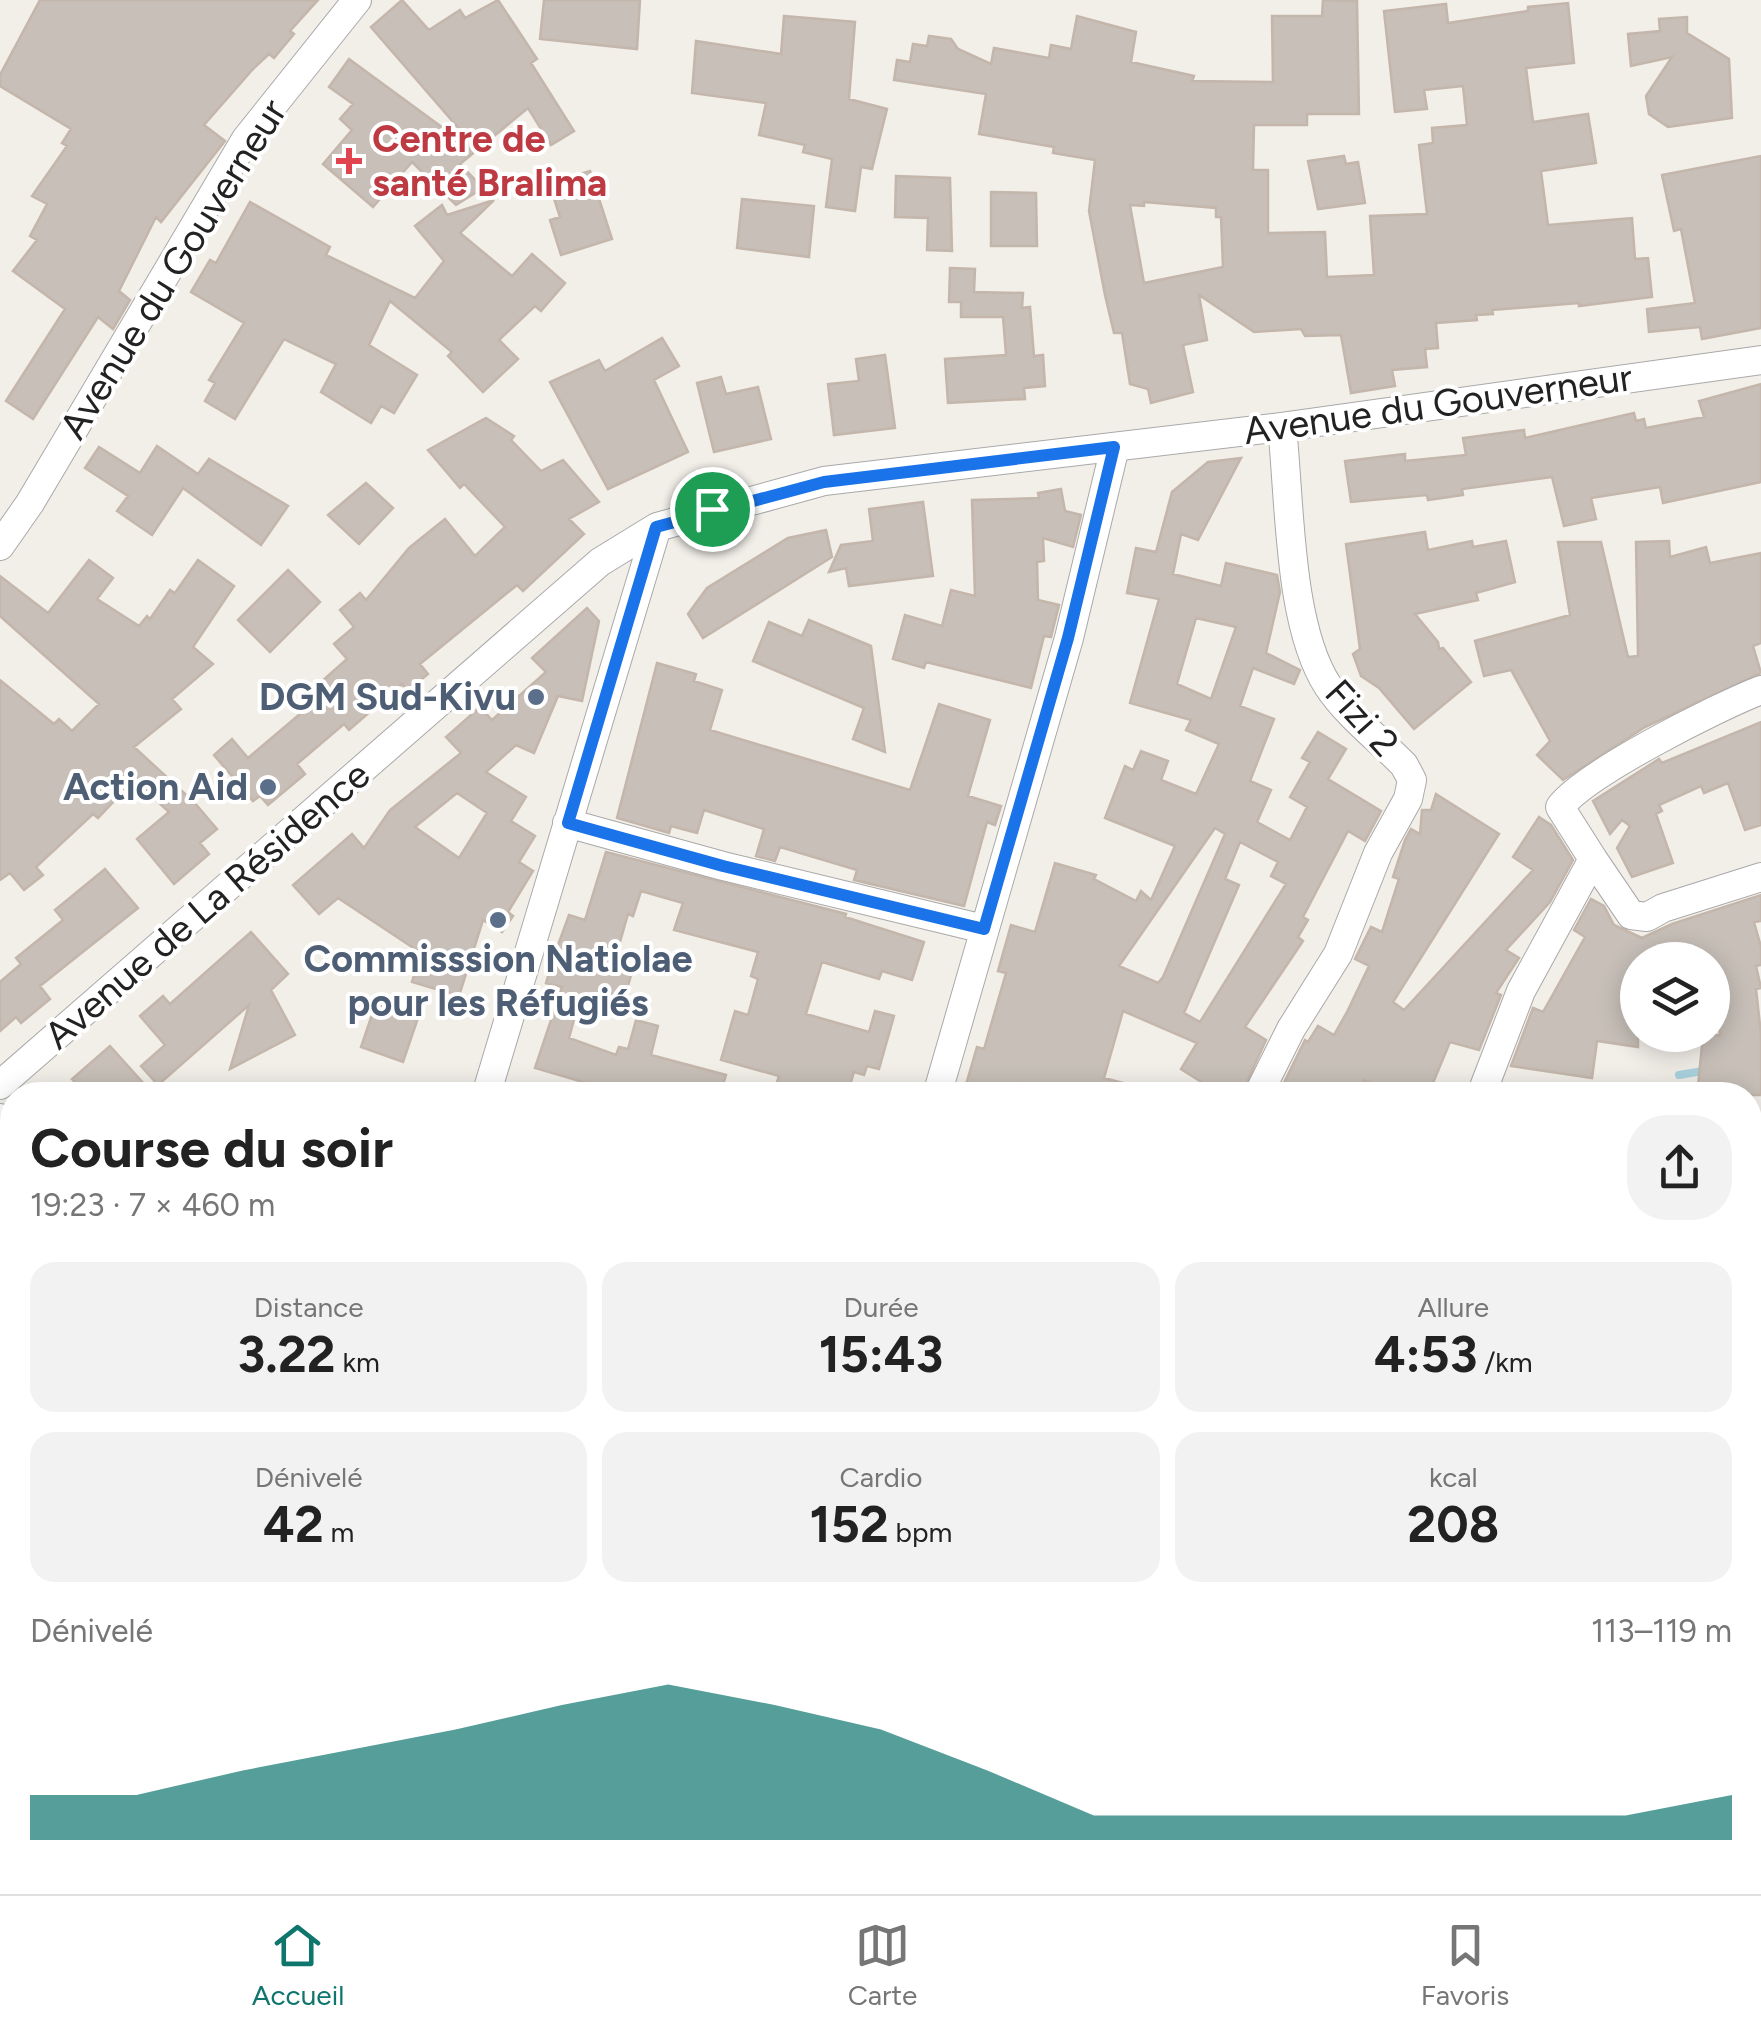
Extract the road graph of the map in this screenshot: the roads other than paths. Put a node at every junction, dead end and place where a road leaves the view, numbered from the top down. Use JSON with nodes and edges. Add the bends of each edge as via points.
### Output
{"nodes":[{"id":1,"x":357,"y":0,"type":"edge"},
{"id":2,"x":1761,"y":360,"type":"edge"},
{"id":3,"x":1282,"y":427,"type":"junction"},
{"id":4,"x":1114,"y":447,"type":"junction"},
{"id":5,"x":656,"y":527,"type":"junction"},
{"id":6,"x":0,"y":546,"type":"edge"},
{"id":7,"x":1761,"y":690,"type":"edge"},
{"id":8,"x":568,"y":823,"type":"junction"},
{"id":9,"x":1593,"y":858,"type":"junction"},
{"id":10,"x":1761,"y":877,"type":"edge"},
{"id":11,"x":984,"y":929,"type":"junction"},
{"id":12,"x":5,"y":1082,"type":"edge"},
{"id":13,"x":490,"y":1082,"type":"edge"},
{"id":14,"x":941,"y":1082,"type":"edge"},
{"id":15,"x":1264,"y":1082,"type":"edge"},
{"id":16,"x":1486,"y":1082,"type":"edge"}],
"edges":[{"from":1,"to":6,"type":"street","name":"Avenue du Gouverneur","via":[[246,139]]},
{"from":2,"to":3,"type":"street","name":"Avenue du Gouverneur"},
{"from":3,"to":4,"type":"street","name":"Avenue du Gouverneur"},
{"from":3,"to":15,"type":"street","name":"Fizi 2","via":[[1310,654],[1330,689],[1412,780],[1338,954]]},
{"from":4,"to":5,"type":"street","name":"Avenue de La Résidence","via":[[824,482]]},
{"from":4,"to":11,"type":"street","via":[[1068,638]]},
{"from":5,"to":8,"type":"street"},
{"from":5,"to":12,"type":"street","name":"Avenue de La Résidence","via":[[600,562]]},
{"from":7,"to":9,"type":"street","via":[[1569,795],[1560,807]]},
{"from":8,"to":11,"type":"street"},
{"from":8,"to":13,"type":"street"},
{"from":9,"to":10,"type":"street","via":[[1631,915],[1647,918]]},
{"from":9,"to":16,"type":"street","via":[[1521,991]]},
{"from":11,"to":14,"type":"street"}]}
